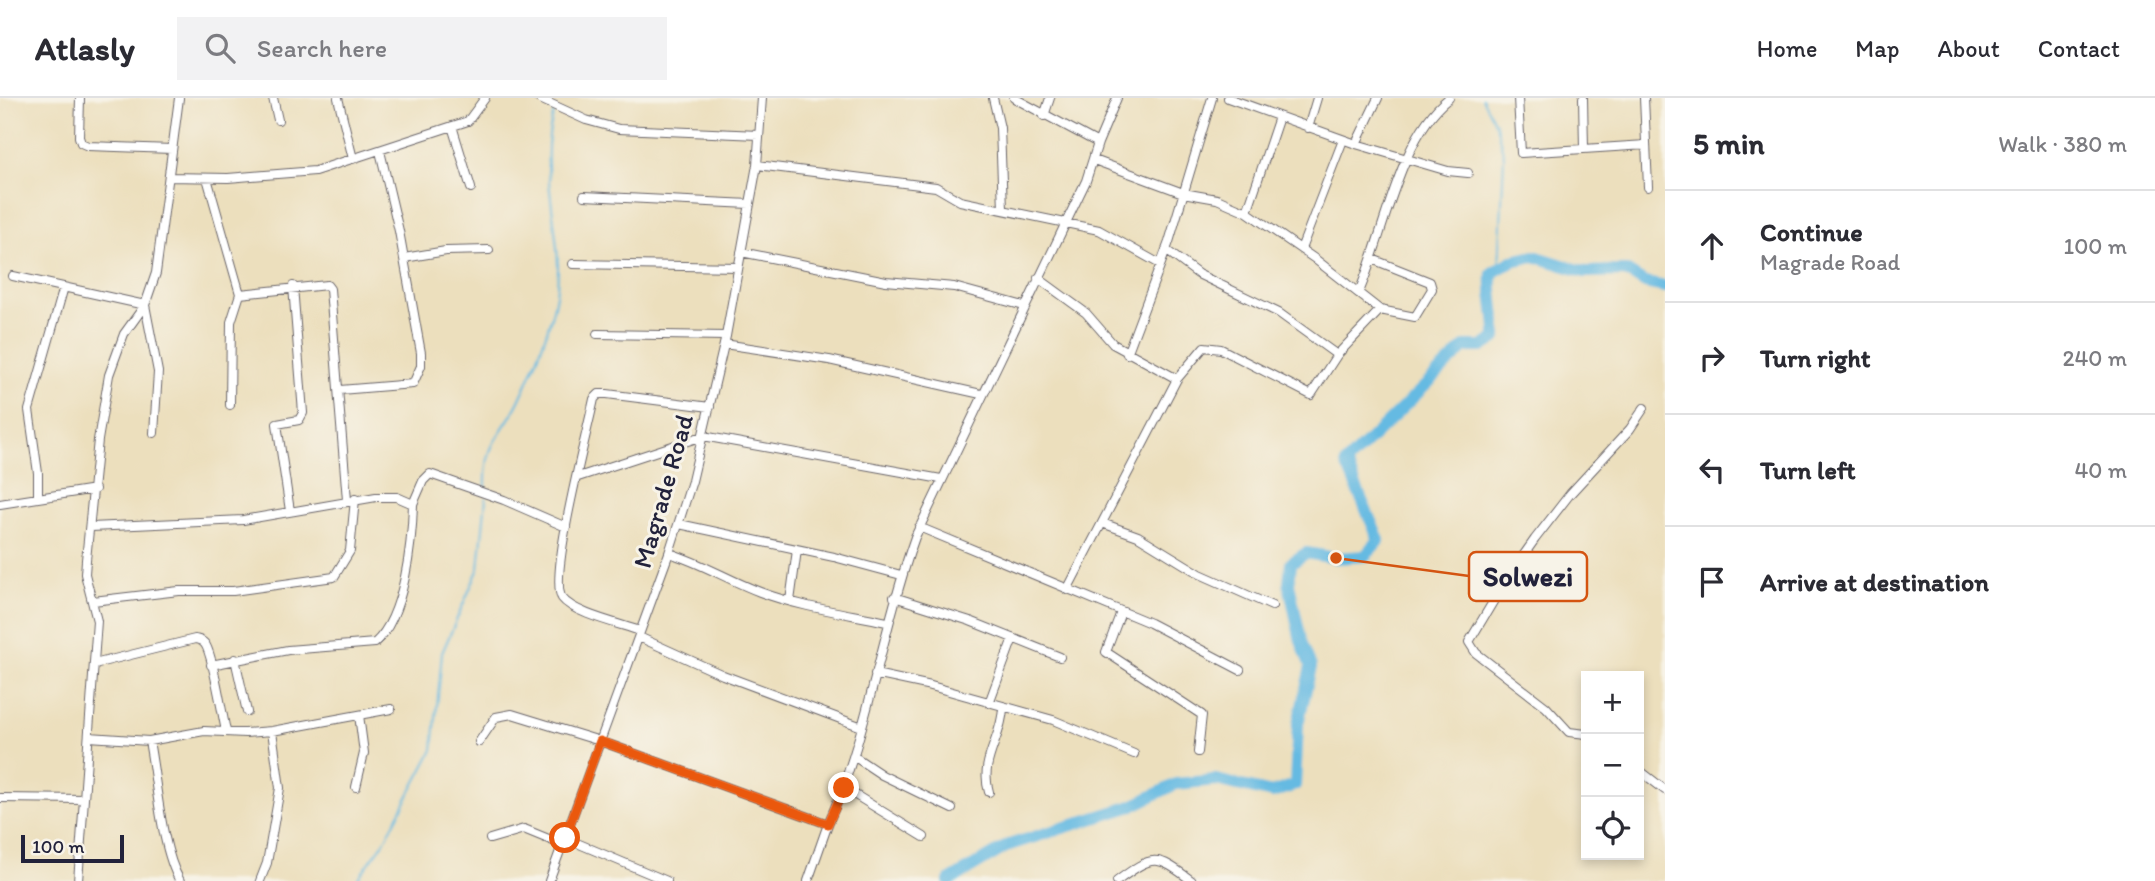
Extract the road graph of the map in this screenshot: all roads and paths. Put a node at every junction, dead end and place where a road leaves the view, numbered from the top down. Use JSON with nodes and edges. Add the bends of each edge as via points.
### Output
{"nodes":[{"id":1,"x":80,"y":98,"type":"edge"},
{"id":2,"x":179,"y":98,"type":"edge"},
{"id":3,"x":273,"y":98,"type":"edge"},
{"id":4,"x":338,"y":98,"type":"edge"},
{"id":5,"x":485,"y":98,"type":"edge"},
{"id":6,"x":538,"y":98,"type":"edge"},
{"id":7,"x":762,"y":98,"type":"edge"},
{"id":8,"x":993,"y":98,"type":"edge"},
{"id":9,"x":1014,"y":98,"type":"edge"},
{"id":10,"x":1050,"y":98,"type":"edge"},
{"id":11,"x":1117,"y":98,"type":"edge"},
{"id":12,"x":1212,"y":98,"type":"edge"},
{"id":13,"x":1228,"y":98,"type":"edge"},
{"id":14,"x":1317,"y":98,"type":"edge"},
{"id":15,"x":1378,"y":98,"type":"edge"},
{"id":16,"x":1449,"y":98,"type":"edge"},
{"id":17,"x":1518,"y":98,"type":"edge"},
{"id":18,"x":1583,"y":98,"type":"edge"},
{"id":19,"x":1644,"y":98,"type":"edge"},
{"id":20,"x":1044,"y":116,"type":"junction"},
{"id":21,"x":1279,"y":117,"type":"junction"},
{"id":22,"x":278,"y":120,"type":"dead end"},
{"id":23,"x":452,"y":126,"type":"junction"},
{"id":24,"x":1308,"y":128,"type":"junction"},
{"id":25,"x":759,"y":135,"type":"junction"},
{"id":26,"x":1343,"y":140,"type":"junction"},
{"id":27,"x":1098,"y":143,"type":"junction"},
{"id":28,"x":1356,"y":144,"type":"junction"},
{"id":29,"x":1646,"y":145,"type":"junction"},
{"id":30,"x":1584,"y":148,"type":"junction"},
{"id":31,"x":172,"y":149,"type":"junction"},
{"id":32,"x":380,"y":151,"type":"junction"},
{"id":33,"x":1408,"y":158,"type":"junction"},
{"id":34,"x":353,"y":159,"type":"junction"},
{"id":35,"x":1094,"y":160,"type":"junction"},
{"id":36,"x":757,"y":165,"type":"junction"},
{"id":37,"x":1468,"y":173,"type":"dead end"},
{"id":38,"x":169,"y":177,"type":"junction"},
{"id":39,"x":207,"y":178,"type":"junction"},
{"id":40,"x":1648,"y":187,"type":"dead end"},
{"id":41,"x":471,"y":188,"type":"dead end"},
{"id":42,"x":1183,"y":193,"type":"junction"},
{"id":43,"x":584,"y":196,"type":"dead end"},
{"id":44,"x":750,"y":204,"type":"junction"},
{"id":45,"x":1003,"y":209,"type":"junction"},
{"id":46,"x":1247,"y":212,"type":"junction"},
{"id":47,"x":1066,"y":222,"type":"junction"},
{"id":48,"x":1301,"y":249,"type":"junction"},
{"id":49,"x":489,"y":250,"type":"dead end"},
{"id":50,"x":1167,"y":250,"type":"junction"},
{"id":51,"x":741,"y":252,"type":"junction"},
{"id":52,"x":404,"y":258,"type":"junction"},
{"id":53,"x":1372,"y":259,"type":"junction"},
{"id":54,"x":573,"y":264,"type":"dead end"},
{"id":55,"x":1160,"y":264,"type":"junction"},
{"id":56,"x":738,"y":267,"type":"junction"},
{"id":57,"x":13,"y":276,"type":"dead end"},
{"id":58,"x":1038,"y":278,"type":"junction"},
{"id":59,"x":293,"y":286,"type":"junction"},
{"id":60,"x":64,"y":288,"type":"junction"},
{"id":61,"x":1359,"y":292,"type":"junction"},
{"id":62,"x":240,"y":294,"type":"junction"},
{"id":63,"x":145,"y":305,"type":"junction"},
{"id":64,"x":1024,"y":306,"type":"junction"},
{"id":65,"x":1380,"y":310,"type":"junction"},
{"id":66,"x":597,"y":334,"type":"dead end"},
{"id":67,"x":725,"y":340,"type":"junction"},
{"id":68,"x":1127,"y":354,"type":"junction"},
{"id":69,"x":1337,"y":355,"type":"junction"},
{"id":70,"x":1177,"y":379,"type":"junction"},
{"id":71,"x":340,"y":390,"type":"junction"},
{"id":72,"x":981,"y":394,"type":"junction"},
{"id":73,"x":230,"y":405,"type":"dead end"},
{"id":74,"x":710,"y":407,"type":"junction"},
{"id":75,"x":1644,"y":408,"type":"dead end"},
{"id":76,"x":154,"y":433,"type":"dead end"},
{"id":77,"x":703,"y":436,"type":"junction"},
{"id":78,"x":578,"y":477,"type":"junction"},
{"id":79,"x":941,"y":479,"type":"junction"},
{"id":80,"x":95,"y":489,"type":"junction"},
{"id":81,"x":38,"y":497,"type":"junction"},
{"id":82,"x":351,"y":499,"type":"junction"},
{"id":83,"x":0,"y":504,"type":"edge"},
{"id":84,"x":413,"y":504,"type":"junction"},
{"id":85,"x":290,"y":511,"type":"junction"},
{"id":86,"x":1102,"y":523,"type":"junction"},
{"id":87,"x":680,"y":524,"type":"junction"},
{"id":88,"x":91,"y":527,"type":"junction"},
{"id":89,"x":566,"y":527,"type":"junction"},
{"id":90,"x":919,"y":527,"type":"junction"},
{"id":91,"x":797,"y":550,"type":"junction"},
{"id":92,"x":669,"y":554,"type":"junction"},
{"id":93,"x":901,"y":575,"type":"junction"},
{"id":94,"x":1067,"y":590,"type":"junction"},
{"id":95,"x":894,"y":597,"type":"junction"},
{"id":96,"x":93,"y":601,"type":"junction"},
{"id":97,"x":790,"y":601,"type":"junction"},
{"id":98,"x":1272,"y":606,"type":"dead end"},
{"id":99,"x":1121,"y":612,"type":"junction"},
{"id":100,"x":887,"y":622,"type":"junction"},
{"id":101,"x":639,"y":634,"type":"junction"},
{"id":102,"x":1013,"y":638,"type":"junction"},
{"id":103,"x":1060,"y":657,"type":"dead end"},
{"id":104,"x":235,"y":659,"type":"junction"},
{"id":105,"x":94,"y":664,"type":"junction"},
{"id":106,"x":211,"y":665,"type":"junction"},
{"id":107,"x":1240,"y":670,"type":"dead end"},
{"id":108,"x":875,"y":674,"type":"junction"},
{"id":109,"x":989,"y":704,"type":"junction"},
{"id":110,"x":1003,"y":708,"type":"junction"},
{"id":111,"x":391,"y":709,"type":"dead end"},
{"id":112,"x":247,"y":712,"type":"dead end"},
{"id":113,"x":359,"y":715,"type":"junction"},
{"id":114,"x":862,"y":727,"type":"junction"},
{"id":115,"x":226,"y":731,"type":"junction"},
{"id":116,"x":272,"y":731,"type":"junction"},
{"id":117,"x":1581,"y":733,"type":"edge"},
{"id":118,"x":89,"y":737,"type":"junction"},
{"id":119,"x":149,"y":741,"type":"junction"},
{"id":120,"x":600,"y":741,"type":"junction"},
{"id":121,"x":478,"y":742,"type":"dead end"},
{"id":122,"x":1198,"y":752,"type":"dead end"},
{"id":123,"x":1134,"y":754,"type":"dead end"},
{"id":124,"x":855,"y":757,"type":"junction"},
{"id":125,"x":1644,"y":774,"type":"edge"},
{"id":126,"x":356,"y":787,"type":"dead end"},
{"id":127,"x":844,"y":788,"type":"junction"},
{"id":128,"x":1665,"y":790,"type":"edge"},
{"id":129,"x":989,"y":792,"type":"dead end"},
{"id":130,"x":0,"y":798,"type":"edge"},
{"id":131,"x":84,"y":799,"type":"junction"},
{"id":132,"x":952,"y":809,"type":"dead end"},
{"id":133,"x":828,"y":824,"type":"junction"},
{"id":134,"x":924,"y":837,"type":"dead end"},
{"id":135,"x":490,"y":839,"type":"dead end"},
{"id":136,"x":564,"y":842,"type":"junction"},
{"id":137,"x":78,"y":881,"type":"edge"},
{"id":138,"x":180,"y":881,"type":"edge"},
{"id":139,"x":260,"y":881,"type":"edge"},
{"id":140,"x":548,"y":881,"type":"edge"},
{"id":141,"x":667,"y":881,"type":"edge"},
{"id":142,"x":808,"y":881,"type":"edge"},
{"id":143,"x":1117,"y":881,"type":"edge"},
{"id":144,"x":1192,"y":881,"type":"edge"}],
"edges":[{"from":1,"to":31,"type":"street","via":[[81,143]]},
{"from":2,"to":31,"type":"street"},
{"from":3,"to":22,"type":"street"},
{"from":4,"to":34,"type":"street"},
{"from":5,"to":23,"type":"street","via":[[468,121]]},
{"from":6,"to":25,"type":"street","via":[[619,130]]},
{"from":7,"to":25,"type":"street","name":"Magrade Road"},
{"from":8,"to":45,"type":"street","via":[[1000,128]]},
{"from":9,"to":20,"type":"street"},
{"from":10,"to":20,"type":"street"},
{"from":11,"to":27,"type":"street"},
{"from":12,"to":42,"type":"street"},
{"from":13,"to":21,"type":"street"},
{"from":14,"to":24,"type":"street"},
{"from":15,"to":28,"type":"street"},
{"from":16,"to":33,"type":"street","via":[[1435,111]]},
{"from":17,"to":30,"type":"street","via":[[1521,153]]},
{"from":18,"to":30,"type":"street"},
{"from":19,"to":29,"type":"street"},
{"from":20,"to":27,"type":"street"},
{"from":21,"to":24,"type":"street"},
{"from":21,"to":46,"type":"street"},
{"from":23,"to":32,"type":"street"},
{"from":23,"to":41,"type":"street"},
{"from":24,"to":26,"type":"street"},
{"from":25,"to":36,"type":"street","name":"Magrade Road"},
{"from":26,"to":28,"type":"street"},
{"from":26,"to":48,"type":"street"},
{"from":27,"to":35,"type":"street"},
{"from":28,"to":33,"type":"street"},
{"from":29,"to":30,"type":"street"},
{"from":29,"to":40,"type":"street"},
{"from":31,"to":38,"type":"street"},
{"from":32,"to":34,"type":"street"},
{"from":32,"to":52,"type":"street"},
{"from":33,"to":37,"type":"street"},
{"from":33,"to":53,"type":"street"},
{"from":34,"to":39,"type":"street","via":[[315,171]]},
{"from":35,"to":42,"type":"street"},
{"from":35,"to":47,"type":"street"},
{"from":36,"to":44,"type":"street","name":"Magrade Road"},
{"from":36,"to":45,"type":"street","via":[[927,185],[960,201]]},
{"from":38,"to":39,"type":"street"},
{"from":38,"to":63,"type":"street","via":[[156,273]]},
{"from":39,"to":62,"type":"street"},
{"from":42,"to":46,"type":"street","via":[[1217,199]]},
{"from":42,"to":50,"type":"street"},
{"from":43,"to":44,"type":"street"},
{"from":44,"to":51,"type":"street","name":"Magrade Road"},
{"from":45,"to":47,"type":"street"},
{"from":46,"to":48,"type":"street"},
{"from":47,"to":55,"type":"street","via":[[1109,233]]},
{"from":47,"to":58,"type":"street"},
{"from":48,"to":61,"type":"street"},
{"from":49,"to":52,"type":"street"},
{"from":50,"to":55,"type":"street"},
{"from":50,"to":69,"type":"street","via":[[1198,274],[1279,313]]},
{"from":51,"to":56,"type":"street","name":"Magrade Road"},
{"from":51,"to":64,"type":"street","via":[[886,281],[954,287]]},
{"from":52,"to":71,"type":"street","via":[[421,353],[417,379],[405,386]]},
{"from":53,"to":61,"type":"street"},
{"from":53,"to":65,"type":"street","via":[[1432,286],[1415,317]]},
{"from":54,"to":56,"type":"street"},
{"from":55,"to":68,"type":"street"},
{"from":56,"to":67,"type":"street","name":"Magrade Road"},
{"from":57,"to":60,"type":"street"},
{"from":58,"to":64,"type":"street"},
{"from":58,"to":68,"type":"street","via":[[1086,313]]},
{"from":59,"to":62,"type":"street"},
{"from":59,"to":71,"type":"street","via":[[321,284],[330,289]]},
{"from":59,"to":85,"type":"street","via":[[303,413],[299,419],[277,424]]},
{"from":60,"to":63,"type":"street"},
{"from":60,"to":81,"type":"street","via":[[30,410]]},
{"from":61,"to":65,"type":"street"},
{"from":62,"to":73,"type":"street","via":[[231,322]]},
{"from":63,"to":76,"type":"street","via":[[158,372]]},
{"from":63,"to":80,"type":"street","via":[[124,334],[108,375]]},
{"from":64,"to":72,"type":"street"},
{"from":65,"to":69,"type":"street"},
{"from":66,"to":67,"type":"street"},
{"from":67,"to":72,"type":"street"},
{"from":67,"to":74,"type":"street","name":"Magrade Road"},
{"from":68,"to":70,"type":"street"},
{"from":69,"to":70,"type":"street","via":[[1311,395],[1212,346],[1197,353]]},
{"from":70,"to":86,"type":"street"},
{"from":71,"to":82,"type":"street"},
{"from":72,"to":79,"type":"street"},
{"from":74,"to":77,"type":"street","name":"Magrade Road"},
{"from":74,"to":78,"type":"street","via":[[596,396]]},
{"from":75,"to":117,"type":"street","via":[[1535,539],[1469,642],[1569,732]]},
{"from":77,"to":78,"type":"street"},
{"from":77,"to":79,"type":"street"},
{"from":77,"to":87,"type":"street","name":"Magrade Road"},
{"from":78,"to":89,"type":"street"},
{"from":79,"to":90,"type":"street"},
{"from":80,"to":81,"type":"street"},
{"from":80,"to":88,"type":"street"},
{"from":81,"to":83,"type":"street"},
{"from":82,"to":84,"type":"street","via":[[397,497]]},
{"from":82,"to":85,"type":"street"},
{"from":82,"to":96,"type":"street","via":[[350,551],[334,577],[233,591],[179,591]]},
{"from":84,"to":89,"type":"street","via":[[430,474]]},
{"from":84,"to":104,"type":"street","via":[[402,585],[394,612],[375,643]]},
{"from":85,"to":88,"type":"street","via":[[243,520]]},
{"from":86,"to":94,"type":"street"},
{"from":86,"to":98,"type":"street","via":[[1138,536],[1200,574]]},
{"from":87,"to":91,"type":"street"},
{"from":87,"to":92,"type":"street","name":"Magrade Road"},
{"from":88,"to":96,"type":"street","via":[[85,574]]},
{"from":89,"to":101,"type":"street","via":[[561,597]]},
{"from":90,"to":93,"type":"street"},
{"from":90,"to":94,"type":"street"},
{"from":91,"to":93,"type":"street"},
{"from":91,"to":97,"type":"street"},
{"from":92,"to":97,"type":"street"},
{"from":92,"to":101,"type":"street","name":"Magrade Road"},
{"from":93,"to":95,"type":"street"},
{"from":94,"to":99,"type":"street"},
{"from":95,"to":100,"type":"street"},
{"from":95,"to":102,"type":"street"},
{"from":96,"to":105,"type":"street","via":[[97,621]]},
{"from":97,"to":100,"type":"street"},
{"from":99,"to":107,"type":"street"},
{"from":99,"to":122,"type":"street","via":[[1106,652],[1202,715]]},
{"from":100,"to":108,"type":"street"},
{"from":101,"to":114,"type":"street","via":[[723,675]]},
{"from":101,"to":120,"type":"street","name":"Magrade Road"},
{"from":102,"to":103,"type":"street"},
{"from":102,"to":109,"type":"street"},
{"from":104,"to":106,"type":"street"},
{"from":104,"to":112,"type":"street"},
{"from":105,"to":106,"type":"street","via":[[195,639],[205,644]]},
{"from":105,"to":118,"type":"street"},
{"from":106,"to":115,"type":"street"},
{"from":108,"to":109,"type":"street"},
{"from":108,"to":114,"type":"street"},
{"from":109,"to":110,"type":"street"},
{"from":110,"to":123,"type":"street","via":[[1053,720]]},
{"from":110,"to":129,"type":"street","via":[[1001,729],[985,770]]},
{"from":111,"to":113,"type":"street"},
{"from":113,"to":116,"type":"street"},
{"from":113,"to":126,"type":"street","via":[[364,752]]},
{"from":114,"to":124,"type":"street"},
{"from":115,"to":116,"type":"street"},
{"from":115,"to":119,"type":"street","via":[[183,733]]},
{"from":116,"to":139,"type":"street","via":[[281,776]]},
{"from":118,"to":119,"type":"street"},
{"from":118,"to":131,"type":"street"},
{"from":119,"to":138,"type":"street","via":[[167,855]]},
{"from":120,"to":121,"type":"street","via":[[512,714],[496,718]]},
{"from":120,"to":133,"type":"street"},
{"from":120,"to":136,"type":"street","name":"Magrade Road"},
{"from":124,"to":127,"type":"street"},
{"from":124,"to":132,"type":"street"},
{"from":125,"to":128,"type":"street"},
{"from":127,"to":133,"type":"street"},
{"from":127,"to":134,"type":"street"},
{"from":130,"to":131,"type":"street"},
{"from":131,"to":137,"type":"street"},
{"from":133,"to":142,"type":"street"},
{"from":135,"to":136,"type":"street","via":[[524,829]]},
{"from":136,"to":140,"type":"street","name":"Magrade Road"},
{"from":136,"to":141,"type":"street"},
{"from":143,"to":144,"type":"street","via":[[1151,860]]}]}
